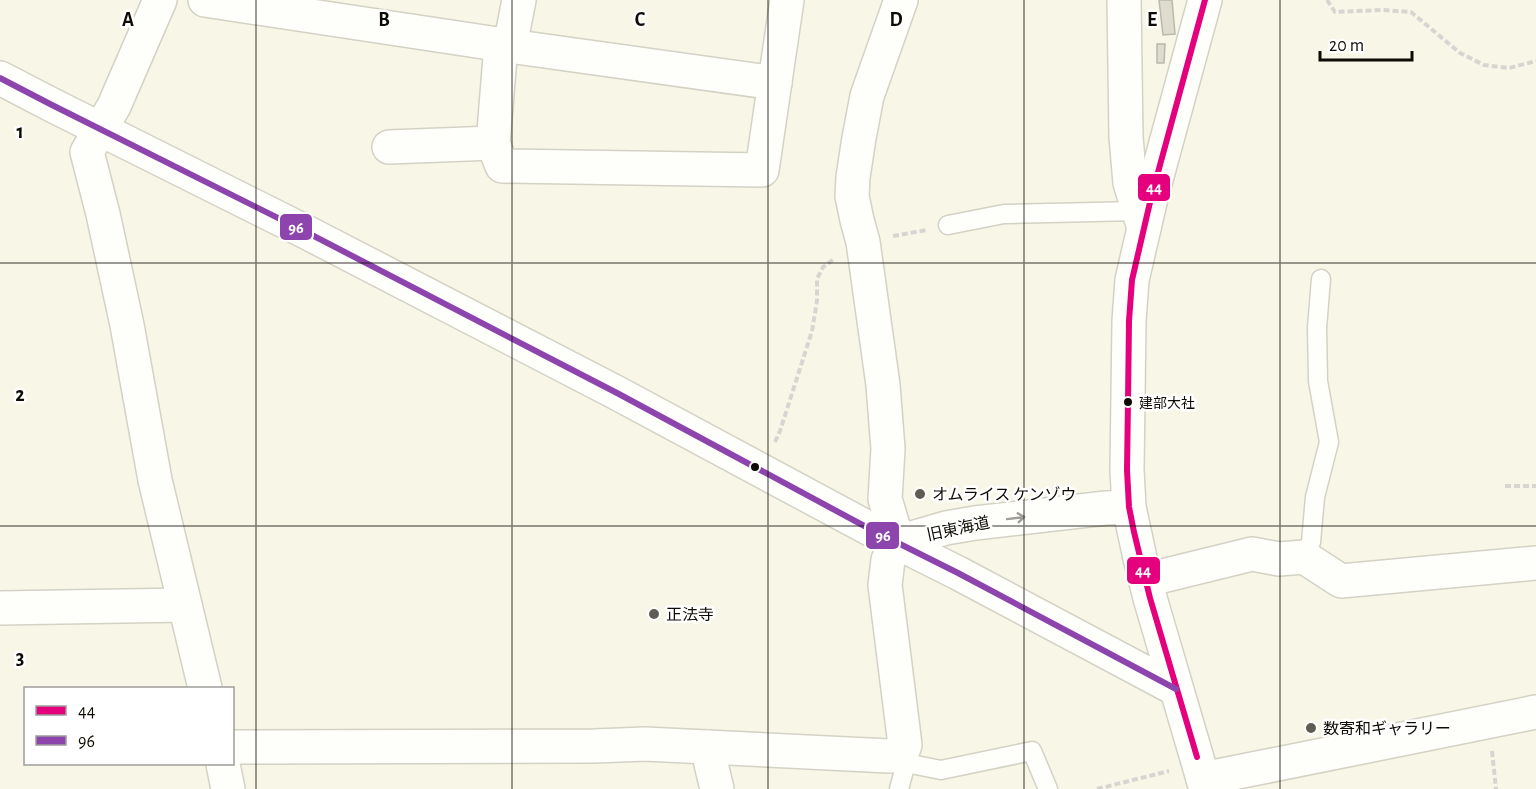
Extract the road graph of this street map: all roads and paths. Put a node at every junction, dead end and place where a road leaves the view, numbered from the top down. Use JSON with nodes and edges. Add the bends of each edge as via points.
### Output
{"nodes":[{"id":1,"x":160,"y":0,"type":"edge"},
{"id":2,"x":205,"y":0,"type":"edge"},
{"id":3,"x":519,"y":0,"type":"edge"},
{"id":4,"x":787,"y":0,"type":"edge"},
{"id":5,"x":901,"y":0,"type":"edge"},
{"id":6,"x":1124,"y":0,"type":"edge"},
{"id":7,"x":1205,"y":0,"type":"edge"},
{"id":8,"x":1327,"y":0,"type":"edge"},
{"id":9,"x":506,"y":46,"type":"junction"},
{"id":10,"x":1536,"y":61,"type":"edge"},
{"id":11,"x":0,"y":78,"type":"edge"},
{"id":12,"x":775,"y":83,"type":"junction"},
{"id":13,"x":100,"y":130,"type":"junction"},
{"id":14,"x":493,"y":143,"type":"junction"},
{"id":15,"x":389,"y":147,"type":"dead end"},
{"id":16,"x":1141,"y":220,"type":"junction"},
{"id":17,"x":948,"y":225,"type":"joint"},
{"id":18,"x":863,"y":242,"type":"junction"},
{"id":19,"x":1321,"y":279,"type":"dead end"},
{"id":20,"x":762,"y":470,"type":"junction"},
{"id":21,"x":1505,"y":486,"type":"dead end"},
{"id":22,"x":1536,"y":486,"type":"edge"},
{"id":23,"x":1129,"y":507,"type":"junction"},
{"id":24,"x":898,"y":542,"type":"junction"},
{"id":25,"x":1304,"y":556,"type":"junction"},
{"id":26,"x":1536,"y":563,"type":"edge"},
{"id":27,"x":1146,"y":580,"type":"junction"},
{"id":28,"x":185,"y":605,"type":"junction"},
{"id":29,"x":0,"y":608,"type":"edge"},
{"id":30,"x":205,"y":687,"type":"edge"},
{"id":31,"x":1176,"y":689,"type":"junction"},
{"id":32,"x":1536,"y":712,"type":"edge"},
{"id":33,"x":234,"y":747,"type":"edge"},
{"id":34,"x":707,"y":747,"type":"junction"},
{"id":35,"x":903,"y":759,"type":"junction"},
{"id":36,"x":223,"y":765,"type":"edge"},
{"id":37,"x":1203,"y":778,"type":"edge"},
{"id":38,"x":228,"y":789,"type":"edge"},
{"id":39,"x":717,"y":789,"type":"edge"},
{"id":40,"x":899,"y":789,"type":"edge"},
{"id":41,"x":1048,"y":789,"type":"edge"},
{"id":42,"x":1097,"y":789,"type":"edge"}],
"edges":[{"from":1,"to":13,"type":"street"},
{"from":2,"to":9,"type":"street"},
{"from":3,"to":9,"type":"street"},
{"from":4,"to":12,"type":"street"},
{"from":5,"to":18,"type":"street","via":[[867,96],[859,138],[852,196]]},
{"from":6,"to":16,"type":"street","via":[[1126,137],[1130,183]]},
{"from":7,"to":16,"type":"street"},
{"from":8,"to":10,"type":"path","via":[[1335,12],[1411,12],[1460,53],[1484,65],[1509,68]]},
{"from":9,"to":12,"type":"street"},
{"from":9,"to":14,"type":"street"},
{"from":11,"to":13,"type":"street"},
{"from":12,"to":14,"type":"street","via":[[762,170],[502,166]]},
{"from":13,"to":20,"type":"street","via":[[339,249]]},
{"from":13,"to":28,"type":"street","via":[[87,152]]},
{"from":14,"to":15,"type":"street"},
{"from":16,"to":17,"type":"lane","via":[[1004,214]]},
{"from":16,"to":23,"type":"street","via":[[1129,321]]},
{"from":17,"to":18,"type":"path"},
{"from":18,"to":20,"type":"path","via":[[823,267],[817,279],[812,331],[780,431]]},
{"from":18,"to":24,"type":"street","via":[[884,395],[888,449],[885,499]]},
{"from":19,"to":25,"type":"lane","via":[[1318,381],[1329,442],[1316,497],[1311,542]]},
{"from":20,"to":24,"type":"street"},
{"from":21,"to":22,"type":"path"},
{"from":24,"to":23,"type":"street","name":"旧東海道","one_way":true,"via":[[975,523]]},
{"from":23,"to":27,"type":"street"},
{"from":24,"to":31,"type":"street"},
{"from":24,"to":35,"type":"street","via":[[888,560],[885,585],[905,745]]},
{"from":25,"to":26,"type":"street","via":[[1341,581]]},
{"from":25,"to":27,"type":"street","via":[[1279,559],[1252,554]]},
{"from":27,"to":31,"type":"street"},
{"from":28,"to":29,"type":"street"},
{"from":28,"to":30,"type":"street"},
{"from":31,"to":37,"type":"street"},
{"from":32,"to":37,"type":"street"},
{"from":33,"to":34,"type":"street"},
{"from":34,"to":35,"type":"street"},
{"from":34,"to":39,"type":"street"},
{"from":35,"to":40,"type":"lane"},
{"from":35,"to":41,"type":"lane","via":[[942,770],[1032,751]]},
{"from":36,"to":38,"type":"street"},
{"from":37,"to":42,"type":"path","via":[[1135,779]]}]}
